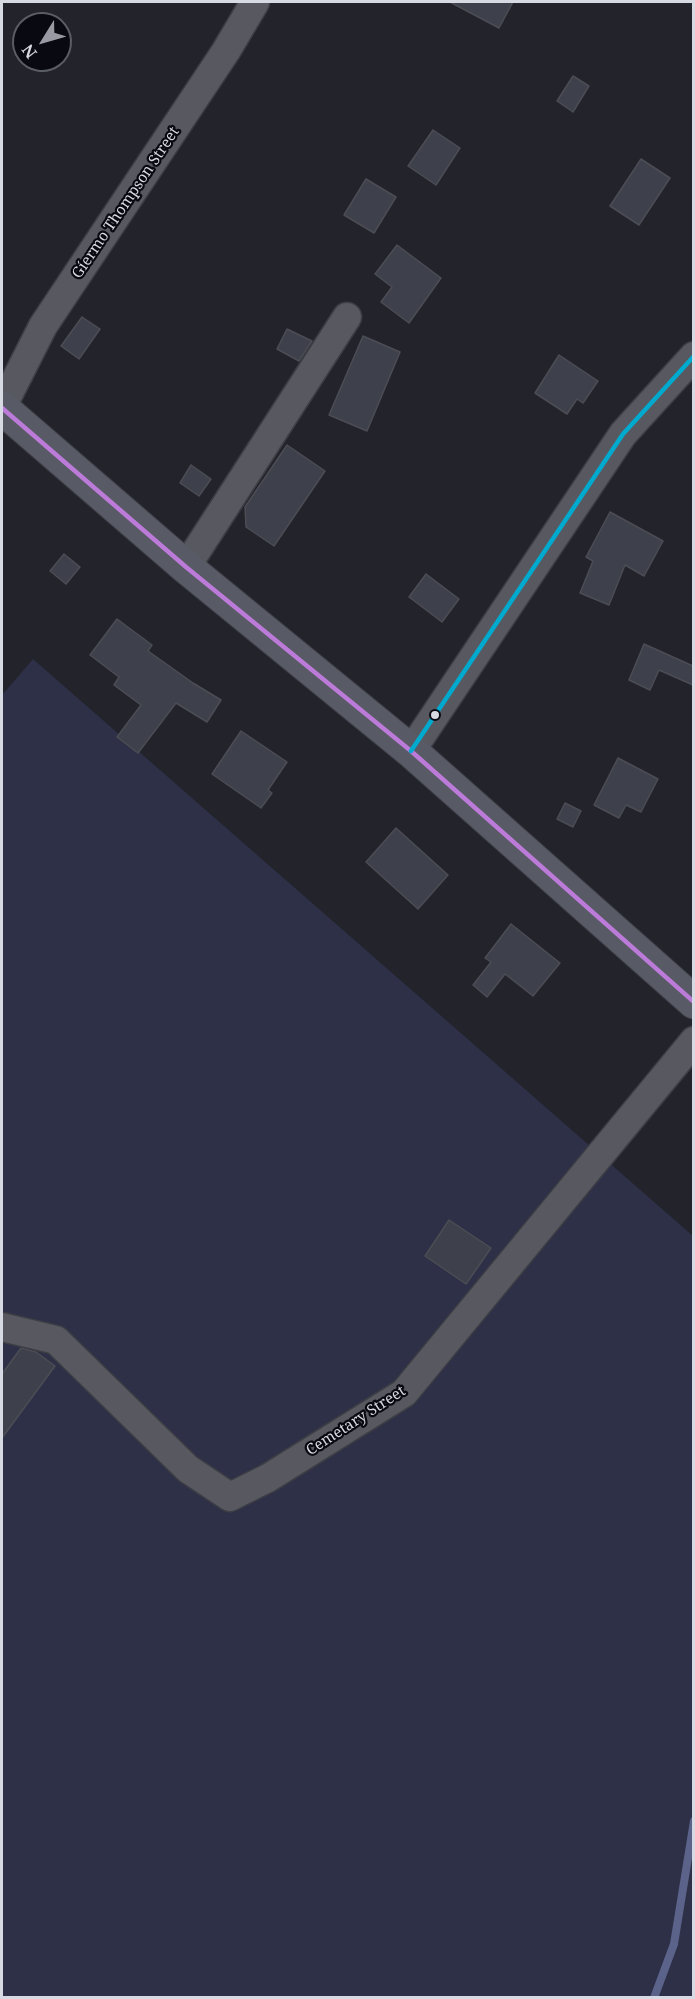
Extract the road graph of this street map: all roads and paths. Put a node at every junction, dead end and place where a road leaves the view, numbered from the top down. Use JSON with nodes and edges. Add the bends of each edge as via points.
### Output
{"nodes":[{"id":1,"x":255,"y":2,"type":"edge"},
{"id":2,"x":347,"y":317,"type":"dead end"},
{"id":3,"x":693,"y":356,"type":"edge"},
{"id":4,"x":2,"y":407,"type":"edge"},
{"id":5,"x":186,"y":567,"type":"junction"},
{"id":6,"x":411,"y":751,"type":"junction"},
{"id":7,"x":690,"y":991,"type":"edge"},
{"id":8,"x":693,"y":1041,"type":"edge"},
{"id":9,"x":2,"y":1327,"type":"edge"}],
"edges":[{"from":1,"to":4,"type":"street","name":"Gíermo Thompson Street","via":[[44,326]]},
{"from":2,"to":5,"type":"street"},
{"from":3,"to":6,"type":"street","via":[[623,434]]},
{"from":4,"to":5,"type":"highway"},
{"from":5,"to":6,"type":"highway"},
{"from":6,"to":7,"type":"highway"},
{"from":8,"to":9,"type":"street","name":"Cemetary Street","via":[[404,1393],[268,1478],[230,1497],[188,1470],[56,1340]]}]}
